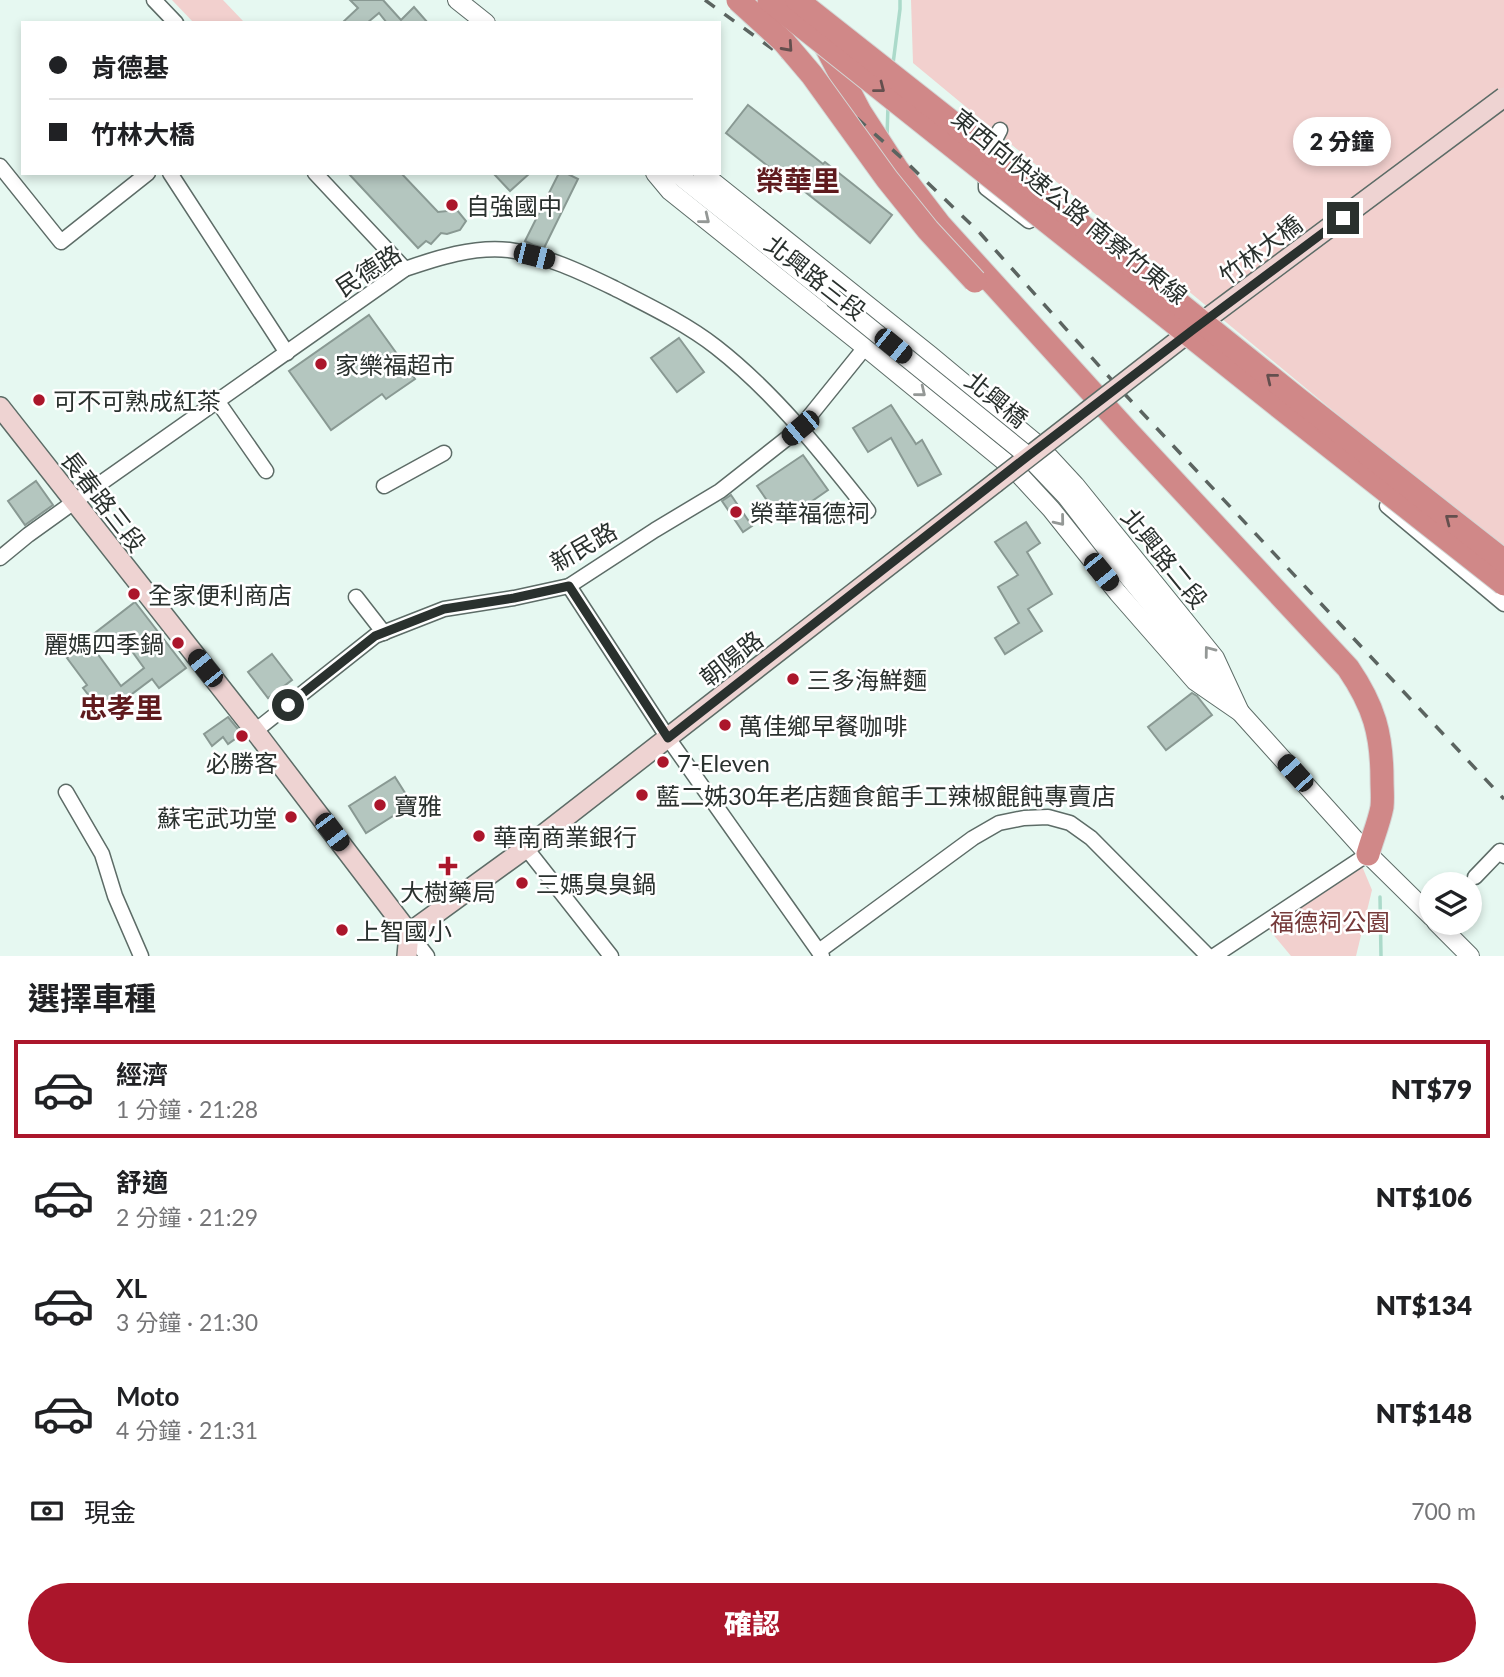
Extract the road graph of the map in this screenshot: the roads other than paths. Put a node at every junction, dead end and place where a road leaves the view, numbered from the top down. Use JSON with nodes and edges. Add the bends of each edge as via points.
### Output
{"nodes":[{"id":1,"x":155,"y":0,"type":"edge"},
{"id":2,"x":457,"y":0,"type":"edge"},
{"id":3,"x":738,"y":0,"type":"edge"},
{"id":4,"x":769,"y":0,"type":"edge"},
{"id":5,"x":796,"y":0,"type":"edge"},
{"id":6,"x":174,"y":21,"type":"edge"},
{"id":7,"x":483,"y":21,"type":"edge"},
{"id":8,"x":1504,"y":97,"type":"edge"},
{"id":9,"x":1000,"y":130,"type":"dead end"},
{"id":10,"x":0,"y":166,"type":"edge"},
{"id":11,"x":146,"y":175,"type":"edge"},
{"id":12,"x":171,"y":175,"type":"edge"},
{"id":13,"x":317,"y":175,"type":"edge"},
{"id":14,"x":657,"y":175,"type":"edge"},
{"id":15,"x":678,"y":175,"type":"edge"},
{"id":16,"x":704,"y":175,"type":"edge"},
{"id":17,"x":405,"y":269,"type":"junction"},
{"id":18,"x":886,"y":321,"type":"junction"},
{"id":19,"x":865,"y":346,"type":"junction"},
{"id":20,"x":287,"y":353,"type":"junction"},
{"id":21,"x":218,"y":402,"type":"junction"},
{"id":22,"x":0,"y":407,"type":"edge"},
{"id":23,"x":1079,"y":417,"type":"joint"},
{"id":24,"x":800,"y":428,"type":"junction"},
{"id":25,"x":1125,"y":437,"type":"junction"},
{"id":26,"x":444,"y":453,"type":"dead end"},
{"id":27,"x":1027,"y":457,"type":"junction"},
{"id":28,"x":266,"y":471,"type":"dead end"},
{"id":29,"x":384,"y":486,"type":"dead end"},
{"id":30,"x":74,"y":502,"type":"junction"},
{"id":31,"x":868,"y":511,"type":"dead end"},
{"id":32,"x":0,"y":558,"type":"edge"},
{"id":33,"x":1504,"y":561,"type":"edge"},
{"id":34,"x":1504,"y":584,"type":"edge"},
{"id":35,"x":569,"y":586,"type":"junction"},
{"id":36,"x":356,"y":597,"type":"dead end"},
{"id":37,"x":1504,"y":604,"type":"edge"},
{"id":38,"x":384,"y":633,"type":"junction"},
{"id":39,"x":1240,"y":712,"type":"junction"},
{"id":40,"x":256,"y":731,"type":"junction"},
{"id":41,"x":668,"y":738,"type":"junction"},
{"id":42,"x":66,"y":792,"type":"dead end"},
{"id":43,"x":526,"y":849,"type":"junction"},
{"id":44,"x":1368,"y":854,"type":"junction"},
{"id":45,"x":1504,"y":856,"type":"edge"},
{"id":46,"x":1480,"y":872,"type":"edge"},
{"id":47,"x":1419,"y":905,"type":"edge"},
{"id":48,"x":409,"y":933,"type":"junction"},
{"id":49,"x":1449,"y":935,"type":"edge"},
{"id":50,"x":820,"y":954,"type":"edge"},
{"id":51,"x":141,"y":956,"type":"edge"},
{"id":52,"x":407,"y":956,"type":"edge"},
{"id":53,"x":428,"y":956,"type":"edge"},
{"id":54,"x":611,"y":956,"type":"edge"},
{"id":55,"x":1208,"y":956,"type":"edge"},
{"id":56,"x":1214,"y":956,"type":"edge"},
{"id":57,"x":1470,"y":956,"type":"edge"}],
"edges":[{"from":1,"to":6,"type":"street"},
{"from":2,"to":7,"type":"street"},
{"from":3,"to":25,"type":"highway","one_way":true,"bridge":true,"via":[[812,75],[928,230]]},
{"from":4,"to":34,"type":"highway","name":"東西向快速公路 南寮竹東線","one_way":true,"bridge":true},
{"from":5,"to":25,"type":"highway","bridge":true,"via":[[897,169],[940,225]]},
{"from":33,"to":5,"type":"highway","name":"東西向快速公路 南寮竹東線","one_way":true,"bridge":true},
{"from":8,"to":23,"type":"main road","name":"竹林大橋","bridge":true},
{"from":9,"to":37,"type":"street","via":[[986,157],[986,188],[1329,457]]},
{"from":10,"to":11,"type":"street","via":[[61,243]]},
{"from":12,"to":20,"type":"street"},
{"from":13,"to":17,"type":"street"},
{"from":14,"to":19,"type":"street","name":"北興路三段","one_way":true,"via":[[670,191]]},
{"from":15,"to":27,"type":"street","name":"北興橋","bridge":true},
{"from":16,"to":18,"type":"street","name":"北興路三段"},
{"from":17,"to":20,"type":"street","name":"民德路"},
{"from":17,"to":24,"type":"street","name":"民德路","via":[[475,251],[508,250],[549,260],[657,310],[714,346]]},
{"from":18,"to":19,"type":"street","name":"新民路"},
{"from":18,"to":27,"type":"street","name":"北興路三段","via":[[930,355]]},
{"from":19,"to":24,"type":"street","name":"新民路"},
{"from":19,"to":27,"type":"street","name":"北興路三段","one_way":true},
{"from":20,"to":21,"type":"street","name":"民德路"},
{"from":21,"to":28,"type":"street"},
{"from":21,"to":30,"type":"street","name":"民德路"},
{"from":22,"to":30,"type":"main road","name":"長春路三段"},
{"from":23,"to":27,"type":"main road","name":"朝陽路","bridge":true},
{"from":24,"to":31,"type":"street","name":"民德路"},
{"from":24,"to":35,"type":"street","name":"新民路","via":[[720,491]]},
{"from":25,"to":44,"type":"highway","via":[[1348,668],[1362,689],[1373,710],[1382,766],[1382,806]]},
{"from":26,"to":29,"type":"street"},
{"from":27,"to":39,"type":"street","name":"北興橋","via":[[1066,496]]},
{"from":27,"to":39,"type":"street","name":"北興路二段","one_way":true,"via":[[1051,509],[1118,593],[1195,681]]},
{"from":39,"to":27,"type":"street","name":"北興路二段","one_way":true,"via":[[1215,658],[1075,485]]},
{"from":27,"to":41,"type":"main road","name":"朝陽路","bridge":true},
{"from":30,"to":32,"type":"street","name":"民德路"},
{"from":30,"to":40,"type":"main road","name":"長春路三段"},
{"from":35,"to":38,"type":"street","name":"新民路","via":[[444,609]]},
{"from":35,"to":41,"type":"street"},
{"from":36,"to":38,"type":"street"},
{"from":38,"to":40,"type":"street","name":"新民路"},
{"from":39,"to":44,"type":"street","name":"北興路二段"},
{"from":40,"to":48,"type":"main road","name":"長春路三段"},
{"from":41,"to":43,"type":"main road","name":"朝陽路"},
{"from":41,"to":50,"type":"street"},
{"from":42,"to":51,"type":"street","via":[[102,853]]},
{"from":43,"to":48,"type":"main road","name":"朝陽路"},
{"from":43,"to":54,"type":"street"},
{"from":44,"to":47,"type":"street","name":"北興路二段"},
{"from":44,"to":56,"type":"street"},
{"from":45,"to":46,"type":"street","via":[[1500,851]]},
{"from":48,"to":52,"type":"main road"},
{"from":48,"to":53,"type":"street","name":"長春路三段"},
{"from":49,"to":57,"type":"street"},
{"from":50,"to":55,"type":"street","via":[[973,838],[999,823],[1048,817],[1070,823],[1091,838]]}]}
